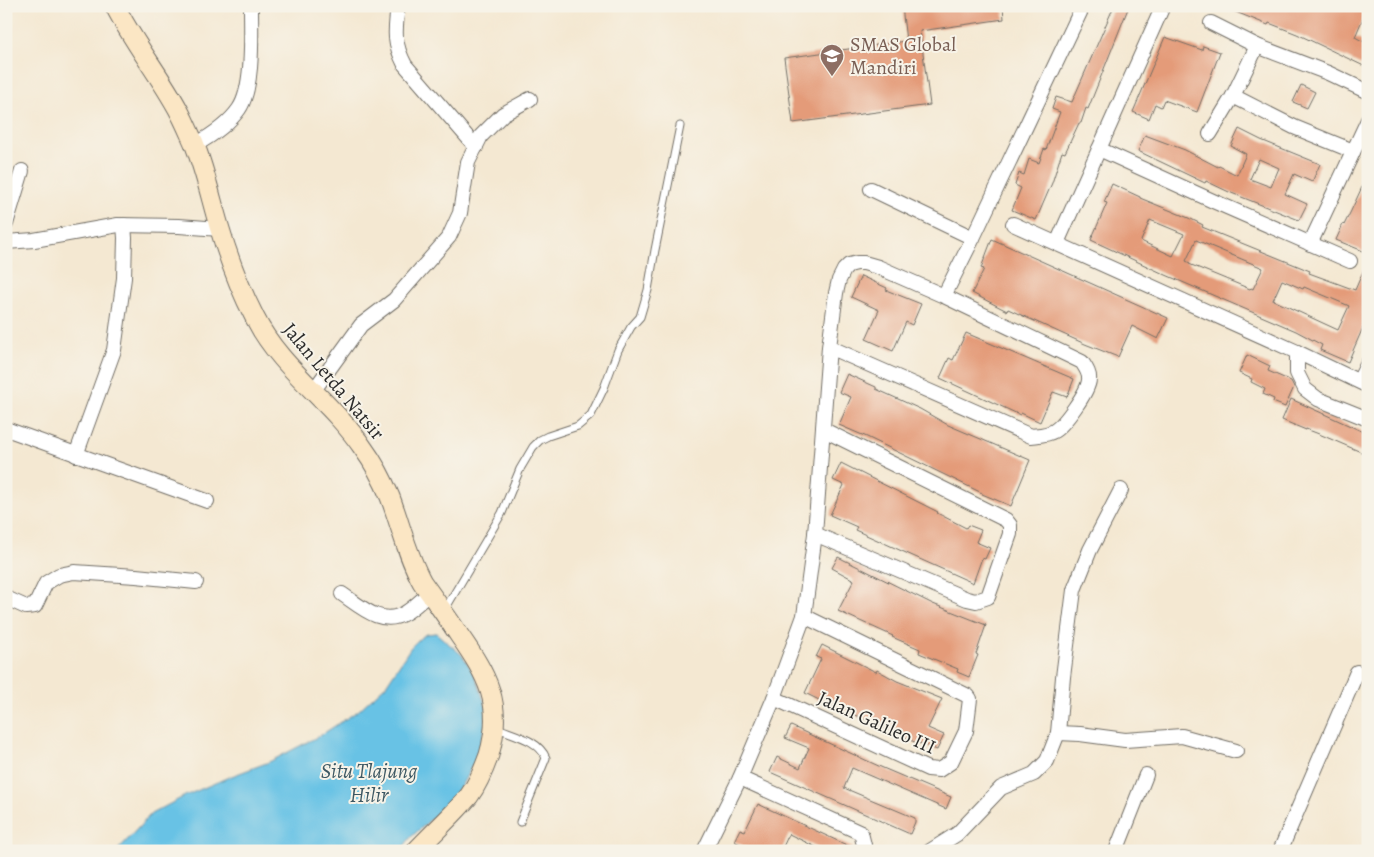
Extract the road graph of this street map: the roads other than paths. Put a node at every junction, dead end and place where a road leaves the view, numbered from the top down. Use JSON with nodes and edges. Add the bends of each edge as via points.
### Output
{"nodes":[{"id":1,"x":115,"y":6,"type":"edge"},
{"id":2,"x":251,"y":6,"type":"edge"},
{"id":3,"x":398,"y":6,"type":"edge"},
{"id":4,"x":1083,"y":6,"type":"edge"},
{"id":5,"x":1164,"y":6,"type":"edge"},
{"id":6,"x":1211,"y":23,"type":"dead end"},
{"id":7,"x":1257,"y":46,"type":"junction"},
{"id":8,"x":1368,"y":92,"type":"edge"},
{"id":9,"x":1233,"y":96,"type":"junction"},
{"id":10,"x":530,"y":100,"type":"dead end"},
{"id":11,"x":1367,"y":124,"type":"edge"},
{"id":12,"x":680,"y":126,"type":"dead end"},
{"id":13,"x":1210,"y":134,"type":"dead end"},
{"id":14,"x":195,"y":145,"type":"junction"},
{"id":15,"x":476,"y":147,"type":"junction"},
{"id":16,"x":1099,"y":149,"type":"junction"},
{"id":17,"x":1353,"y":151,"type":"junction"},
{"id":18,"x":22,"y":171,"type":"dead end"},
{"id":19,"x":871,"y":189,"type":"dead end"},
{"id":20,"x":6,"y":224,"type":"edge"},
{"id":21,"x":1013,"y":224,"type":"dead end"},
{"id":22,"x":124,"y":225,"type":"junction"},
{"id":23,"x":220,"y":229,"type":"junction"},
{"id":24,"x":973,"y":238,"type":"junction"},
{"id":25,"x":6,"y":242,"type":"edge"},
{"id":26,"x":1057,"y":243,"type":"junction"},
{"id":27,"x":1310,"y":244,"type":"junction"},
{"id":28,"x":1350,"y":261,"type":"dead end"},
{"id":29,"x":944,"y":296,"type":"junction"},
{"id":30,"x":829,"y":347,"type":"junction"},
{"id":31,"x":1297,"y":352,"type":"junction"},
{"id":32,"x":1368,"y":363,"type":"edge"},
{"id":33,"x":1363,"y":384,"type":"edge"},
{"id":34,"x":314,"y":390,"type":"junction"},
{"id":35,"x":1368,"y":419,"type":"edge"},
{"id":36,"x":6,"y":429,"type":"edge"},
{"id":37,"x":824,"y":430,"type":"junction"},
{"id":38,"x":76,"y":455,"type":"junction"},
{"id":39,"x":1121,"y":490,"type":"dead end"},
{"id":40,"x":207,"y":501,"type":"dead end"},
{"id":41,"x":815,"y":534,"type":"junction"},
{"id":42,"x":196,"y":582,"type":"dead end"},
{"id":43,"x":430,"y":593,"type":"junction"},
{"id":44,"x":342,"y":594,"type":"dead end"},
{"id":45,"x":6,"y":598,"type":"edge"},
{"id":46,"x":444,"y":613,"type":"junction"},
{"id":47,"x":804,"y":616,"type":"junction"},
{"id":48,"x":1357,"y":672,"type":"dead end"},
{"id":49,"x":774,"y":698,"type":"junction"},
{"id":50,"x":494,"y":727,"type":"junction"},
{"id":51,"x":1058,"y":733,"type":"junction"},
{"id":52,"x":1236,"y":751,"type":"dead end"},
{"id":53,"x":1146,"y":775,"type":"dead end"},
{"id":54,"x":740,"y":778,"type":"junction"},
{"id":55,"x":520,"y":822,"type":"dead end"},
{"id":56,"x":416,"y":851,"type":"edge"},
{"id":57,"x":704,"y":851,"type":"edge"},
{"id":58,"x":861,"y":851,"type":"edge"},
{"id":59,"x":930,"y":851,"type":"edge"},
{"id":60,"x":1116,"y":851,"type":"edge"},
{"id":61,"x":1280,"y":851,"type":"edge"}],
"edges":[{"from":1,"to":14,"type":"street","name":"Jalan Letda Natsir","via":[[179,109]]},
{"from":2,"to":14,"type":"street","via":[[250,60],[243,101],[216,132]]},
{"from":3,"to":15,"type":"street","via":[[395,32],[405,65]]},
{"from":4,"to":24,"type":"street"},
{"from":5,"to":16,"type":"street"},
{"from":6,"to":7,"type":"street"},
{"from":7,"to":8,"type":"street"},
{"from":7,"to":9,"type":"street"},
{"from":9,"to":13,"type":"street"},
{"from":9,"to":17,"type":"street","via":[[1294,127]]},
{"from":10,"to":15,"type":"street","via":[[492,123]]},
{"from":11,"to":17,"type":"street"},
{"from":12,"to":46,"type":"lane","via":[[640,317],[618,350],[591,415],[578,426],[548,436],[533,447],[502,513]]},
{"from":14,"to":23,"type":"street","name":"Jalan Letda Natsir"},
{"from":15,"to":34,"type":"street","via":[[468,162],[460,213],[449,237],[394,300],[361,324]]},
{"from":16,"to":26,"type":"street"},
{"from":16,"to":27,"type":"street"},
{"from":17,"to":27,"type":"street"},
{"from":18,"to":20,"type":"street"},
{"from":19,"to":24,"type":"street"},
{"from":21,"to":26,"type":"street"},
{"from":22,"to":23,"type":"street"},
{"from":22,"to":25,"type":"street"},
{"from":22,"to":38,"type":"street","via":[[124,278],[114,350]]},
{"from":23,"to":34,"type":"street","name":"Jalan Letda Natsir","via":[[246,298],[265,336]]},
{"from":24,"to":29,"type":"street"},
{"from":26,"to":31,"type":"street"},
{"from":27,"to":28,"type":"street"},
{"from":29,"to":30,"type":"street","via":[[878,267],[864,263],[849,266],[838,286]]},
{"from":29,"to":30,"type":"street","via":[[1082,362],[1090,378],[1086,389],[1056,430],[1031,436]]},
{"from":30,"to":37,"type":"street"},
{"from":31,"to":33,"type":"street"},
{"from":31,"to":35,"type":"street","via":[[1297,372],[1305,389],[1318,399]]},
{"from":32,"to":33,"type":"street"},
{"from":34,"to":43,"type":"street","name":"Jalan Letda Natsir","via":[[351,431],[380,476],[410,558]]},
{"from":36,"to":38,"type":"street"},
{"from":37,"to":41,"type":"street"},
{"from":37,"to":41,"type":"street","via":[[1006,520],[1010,534],[988,597],[976,601],[966,600]]},
{"from":38,"to":40,"type":"street"},
{"from":39,"to":51,"type":"street","via":[[1090,550],[1074,590]]},
{"from":41,"to":47,"type":"street"},
{"from":42,"to":45,"type":"street","via":[[74,572],[46,583],[35,606],[26,607]]},
{"from":43,"to":44,"type":"street","via":[[405,613],[387,619],[378,617]]},
{"from":43,"to":46,"type":"street","name":"Jalan Letda Natsir"},
{"from":46,"to":50,"type":"street","name":"Jalan Letda Natsir","via":[[486,678],[492,696]]},
{"from":47,"to":49,"type":"street"},
{"from":47,"to":49,"type":"street","name":"Jalan Galileo III","via":[[968,696],[966,731],[949,764],[939,770],[928,769]]},
{"from":48,"to":61,"type":"street"},
{"from":49,"to":54,"type":"street"},
{"from":50,"to":55,"type":"lane","via":[[534,743],[546,758]]},
{"from":50,"to":56,"type":"street","name":"Jalan Letda Natsir","via":[[487,761],[469,795]]},
{"from":51,"to":52,"type":"street","via":[[1125,740],[1182,736]]},
{"from":51,"to":59,"type":"street","via":[[1042,767],[1001,788],[957,834]]},
{"from":53,"to":60,"type":"street"},
{"from":54,"to":57,"type":"street"},
{"from":54,"to":58,"type":"street","via":[[861,833],[864,845]]}]}
